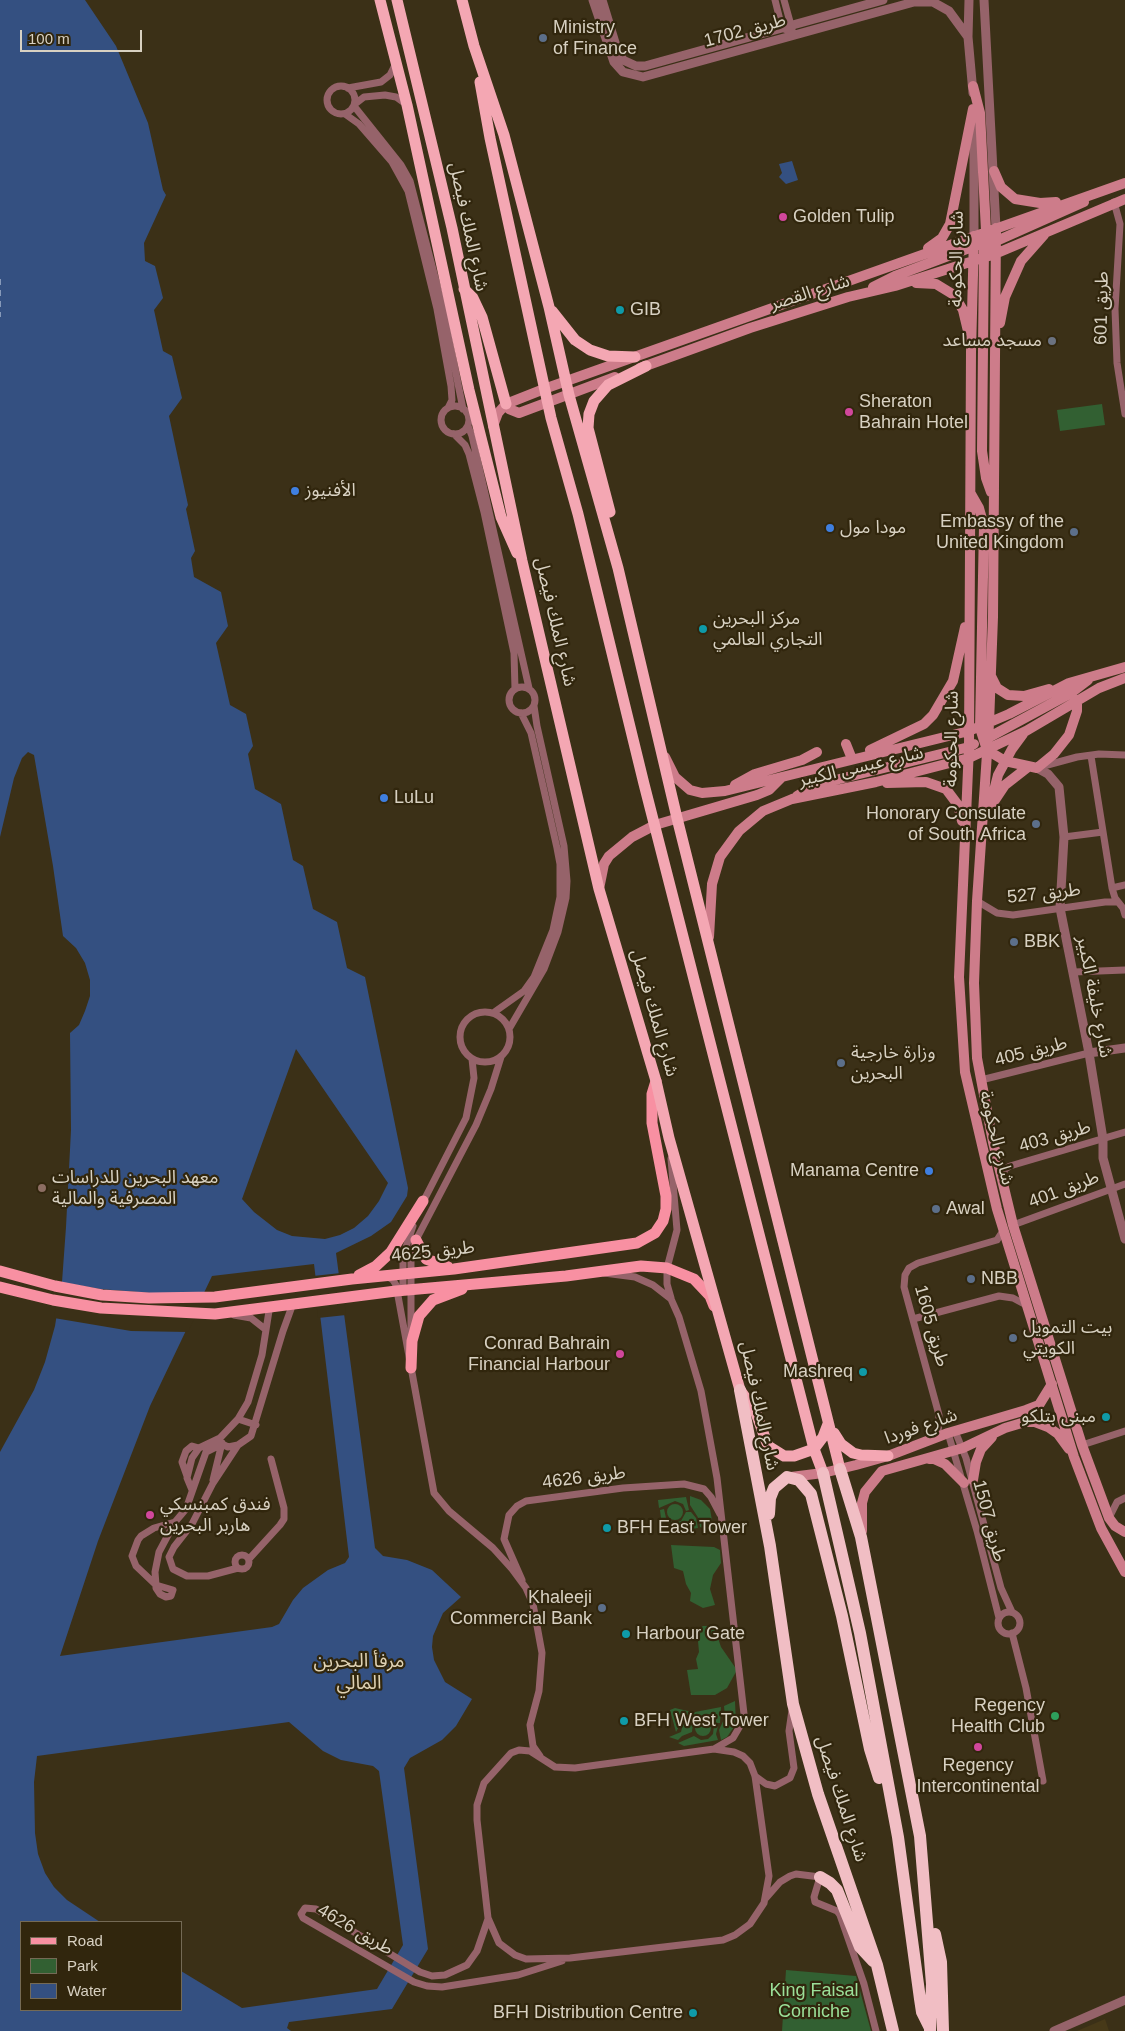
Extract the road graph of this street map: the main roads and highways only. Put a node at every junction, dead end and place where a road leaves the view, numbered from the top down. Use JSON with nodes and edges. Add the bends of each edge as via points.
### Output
{"nodes":[{"id":1,"x":380,"y":0,"type":"edge"},
{"id":2,"x":398,"y":0,"type":"edge"},
{"id":3,"x":462,"y":0,"type":"edge"},
{"id":4,"x":474,"y":46,"type":"junction"},
{"id":5,"x":972,"y":86,"type":"road end"},
{"id":6,"x":974,"y":109,"type":"road end"},
{"id":7,"x":994,"y":171,"type":"road end"},
{"id":8,"x":1124,"y":183,"type":"edge"},
{"id":9,"x":1125,"y":199,"type":"edge"},
{"id":10,"x":1072,"y":200,"type":"junction"},
{"id":11,"x":1047,"y":233,"type":"junction"},
{"id":12,"x":987,"y":242,"type":"junction"},
{"id":13,"x":995,"y":254,"type":"junction"},
{"id":14,"x":974,"y":261,"type":"junction"},
{"id":15,"x":903,"y":263,"type":"junction"},
{"id":16,"x":895,"y":286,"type":"junction"},
{"id":17,"x":463,"y":288,"type":"junction"},
{"id":18,"x":859,"y":294,"type":"junction"},
{"id":19,"x":549,"y":306,"type":"junction"},
{"id":20,"x":996,"y":336,"type":"junction"},
{"id":21,"x":971,"y":352,"type":"junction"},
{"id":22,"x":634,"y":357,"type":"junction"},
{"id":23,"x":646,"y":366,"type":"junction"},
{"id":24,"x":565,"y":381,"type":"junction"},
{"id":25,"x":544,"y":389,"type":"junction"},
{"id":26,"x":569,"y":395,"type":"junction"},
{"id":27,"x":547,"y":402,"type":"junction"},
{"id":28,"x":506,"y":404,"type":"junction"},
{"id":29,"x":493,"y":426,"type":"junction"},
{"id":30,"x":970,"y":493,"type":"junction"},
{"id":31,"x":995,"y":500,"type":"junction"},
{"id":32,"x":522,"y":561,"type":"junction"},
{"id":33,"x":618,"y":568,"type":"junction"},
{"id":34,"x":970,"y":604,"type":"junction"},
{"id":35,"x":1125,"y":667,"type":"edge"},
{"id":36,"x":991,"y":675,"type":"junction"},
{"id":37,"x":1090,"y":678,"type":"junction"},
{"id":38,"x":1125,"y":678,"type":"edge"},
{"id":39,"x":1069,"y":683,"type":"junction"},
{"id":40,"x":1077,"y":700,"type":"junction"},
{"id":41,"x":1026,"y":731,"type":"junction"},
{"id":42,"x":969,"y":732,"type":"junction"},
{"id":43,"x":985,"y":736,"type":"junction"},
{"id":44,"x":846,"y":744,"type":"dead end"},
{"id":45,"x":817,"y":752,"type":"dead end"},
{"id":46,"x":969,"y":752,"type":"junction"},
{"id":47,"x":664,"y":754,"type":"junction"},
{"id":48,"x":855,"y":758,"type":"junction"},
{"id":49,"x":1005,"y":761,"type":"junction"},
{"id":50,"x":838,"y":762,"type":"junction"},
{"id":51,"x":1032,"y":767,"type":"junction"},
{"id":52,"x":859,"y":773,"type":"junction"},
{"id":53,"x":782,"y":776,"type":"junction"},
{"id":54,"x":843,"y":777,"type":"junction"},
{"id":55,"x":876,"y":782,"type":"junction"},
{"id":56,"x":862,"y":785,"type":"junction"},
{"id":57,"x":847,"y":788,"type":"junction"},
{"id":58,"x":725,"y":791,"type":"junction"},
{"id":59,"x":792,"y":799,"type":"junction"},
{"id":60,"x":990,"y":810,"type":"junction"},
{"id":61,"x":678,"y":818,"type":"junction"},
{"id":62,"x":655,"y":825,"type":"junction"},
{"id":63,"x":980,"y":831,"type":"junction"},
{"id":64,"x":964,"y":871,"type":"junction"},
{"id":65,"x":599,"y":889,"type":"junction"},
{"id":66,"x":709,"y":940,"type":"junction"},
{"id":67,"x":656,"y":1081,"type":"junction"},
{"id":68,"x":423,"y":1201,"type":"road end"},
{"id":69,"x":1008,"y":1228,"type":"junction"},
{"id":70,"x":416,"y":1240,"type":"road end"},
{"id":71,"x":454,"y":1269,"type":"junction"},
{"id":72,"x":0,"y":1271,"type":"edge"},
{"id":73,"x":347,"y":1280,"type":"junction"},
{"id":74,"x":478,"y":1283,"type":"junction"},
{"id":75,"x":0,"y":1287,"type":"edge"},
{"id":76,"x":727,"y":1338,"type":"junction"},
{"id":77,"x":411,"y":1368,"type":"road end"},
{"id":78,"x":1052,"y":1384,"type":"junction"},
{"id":79,"x":740,"y":1390,"type":"junction"},
{"id":80,"x":828,"y":1424,"type":"junction"},
{"id":81,"x":1005,"y":1428,"type":"junction"},
{"id":82,"x":814,"y":1449,"type":"junction"},
{"id":83,"x":888,"y":1456,"type":"junction"},
{"id":84,"x":1074,"y":1457,"type":"junction"},
{"id":85,"x":925,"y":1458,"type":"junction"},
{"id":86,"x":840,"y":1469,"type":"junction"},
{"id":87,"x":823,"y":1474,"type":"junction"},
{"id":88,"x":787,"y":1477,"type":"junction"},
{"id":89,"x":1125,"y":1532,"type":"edge"},
{"id":90,"x":861,"y":1537,"type":"junction"},
{"id":91,"x":770,"y":1546,"type":"junction"},
{"id":92,"x":1125,"y":1572,"type":"edge"},
{"id":93,"x":898,"y":1838,"type":"junction"},
{"id":94,"x":820,"y":1877,"type":"road end"},
{"id":95,"x":877,"y":1964,"type":"junction"},
{"id":96,"x":935,"y":2030,"type":"edge"},
{"id":97,"x":893,"y":2031,"type":"edge"}],
"edges":[{"from":1,"to":32,"type":"highway","via":[[407,105],[500,518]]},
{"from":2,"to":17,"type":"highway","name":"شارع الملك فيصل"},
{"from":3,"to":4,"type":"highway"},
{"from":4,"to":19,"type":"highway","via":[[504,135]]},
{"from":4,"to":25,"type":"highway","via":[[490,138]]},
{"from":5,"to":12,"type":"main road","via":[[980,113]]},
{"from":6,"to":15,"type":"main road","via":[[950,224],[934,245]]},
{"from":7,"to":10,"type":"main road","via":[[1001,187],[1015,199],[1040,204]]},
{"from":8,"to":10,"type":"main road"},
{"from":8,"to":12,"type":"main road"},
{"from":9,"to":11,"type":"main road"},
{"from":10,"to":12,"type":"main road"},
{"from":11,"to":13,"type":"main road"},
{"from":11,"to":20,"type":"main road","via":[[1021,261],[1012,278]]},
{"from":12,"to":13,"type":"main road"},
{"from":12,"to":14,"type":"main road","name":"شارع الحكومة"},
{"from":12,"to":15,"type":"main road","name":"شارع القصر","via":[[974,236]]},
{"from":12,"to":18,"type":"main road","via":[[895,276]]},
{"from":12,"to":31,"type":"main road","via":[[982,452],[986,478]]},
{"from":13,"to":20,"type":"main road","name":"شارع الحكومة"},
{"from":14,"to":16,"type":"main road","name":"شارع القصر"},
{"from":14,"to":21,"type":"main road","name":"شارع الحكومة"},
{"from":15,"to":22,"type":"main road","name":"شارع القصر"},
{"from":16,"to":18,"type":"main road","name":"شارع القصر"},
{"from":16,"to":21,"type":"main road","via":[[926,282],[954,295],[963,310]]},
{"from":17,"to":28,"type":"highway","via":[[473,298],[482,318]]},
{"from":17,"to":29,"type":"highway","name":"شارع الملك فيصل"},
{"from":18,"to":23,"type":"main road","name":"شارع القصر","via":[[750,328]]},
{"from":19,"to":22,"type":"highway","via":[[575,340],[590,350],[608,356]]},
{"from":19,"to":24,"type":"highway"},
{"from":20,"to":31,"type":"main road","name":"شارع الحكومة"},
{"from":21,"to":30,"type":"main road","name":"شارع الحكومة"},
{"from":22,"to":24,"type":"main road","name":"شارع القصر"},
{"from":23,"to":26,"type":"main road","name":"شارع القصر"},
{"from":23,"to":33,"type":"highway","via":[[608,385],[594,401],[589,414],[588,428],[611,516]]},
{"from":24,"to":25,"type":"main road","name":"شارع القصر"},
{"from":24,"to":26,"type":"highway"},
{"from":25,"to":27,"type":"highway"},
{"from":25,"to":28,"type":"main road","name":"شارع القصر"},
{"from":26,"to":27,"type":"main road","name":"شارع القصر"},
{"from":26,"to":33,"type":"highway"},
{"from":27,"to":28,"type":"main road","name":"شارع القصر","via":[[519,412],[512,411]]},
{"from":27,"to":62,"type":"highway"},
{"from":28,"to":29,"type":"main road"},
{"from":29,"to":32,"type":"highway","name":"شارع الملك فيصل"},
{"from":30,"to":34,"type":"main road","name":"شارع الحكومة"},
{"from":30,"to":43,"type":"main road","via":[[984,526]]},
{"from":31,"to":36,"type":"main road","name":"شارع الحكومة"},
{"from":32,"to":65,"type":"highway","name":"شارع الملك فيصل"},
{"from":33,"to":47,"type":"highway"},
{"from":34,"to":42,"type":"main road","name":"شارع الحكومة"},
{"from":34,"to":48,"type":"main road","via":[[953,681],[933,715],[924,724]]},
{"from":35,"to":37,"type":"main road","name":"شارع عيسى الكبير"},
{"from":36,"to":39,"type":"main road","via":[[997,688],[1008,695],[1024,696]]},
{"from":36,"to":43,"type":"main road","name":"شارع الحكومة"},
{"from":37,"to":39,"type":"main road","name":"شارع عيسى الكبير"},
{"from":37,"to":43,"type":"main road","via":[[1071,693]]},
{"from":38,"to":40,"type":"main road","name":"شارع عيسى الكبير"},
{"from":39,"to":43,"type":"main road","name":"شارع عيسى الكبير"},
{"from":40,"to":41,"type":"main road","name":"شارع عيسى الكبير"},
{"from":40,"to":51,"type":"main road","via":[[1054,748]]},
{"from":41,"to":43,"type":"main road","name":"شارع عيسى الكبير"},
{"from":41,"to":49,"type":"main road"},
{"from":42,"to":43,"type":"main road","name":"شارع عيسى الكبير"},
{"from":42,"to":46,"type":"main road","name":"شارع الحكومة"},
{"from":42,"to":48,"type":"main road","name":"شارع عيسى الكبير"},
{"from":43,"to":46,"type":"main road"},
{"from":43,"to":49,"type":"main road"},
{"from":43,"to":63,"type":"main road","name":"شارع الحكومة"},
{"from":44,"to":48,"type":"main road"},
{"from":45,"to":58,"type":"main road","via":[[802,760],[755,774]]},
{"from":46,"to":52,"type":"main road"},
{"from":46,"to":55,"type":"main road","name":"شارع عيسى الكبير"},
{"from":46,"to":64,"type":"main road","name":"شارع الحكومة"},
{"from":47,"to":58,"type":"main road","name":"شارع عيسى الكبير","via":[[675,777],[690,790],[702,793]]},
{"from":47,"to":61,"type":"highway"},
{"from":48,"to":50,"type":"main road","name":"شارع عيسى الكبير"},
{"from":48,"to":52,"type":"main road"},
{"from":49,"to":51,"type":"main road"},
{"from":49,"to":60,"type":"main road","via":[[993,789]]},
{"from":50,"to":53,"type":"main road","name":"شارع عيسى الكبير"},
{"from":50,"to":54,"type":"main road"},
{"from":51,"to":60,"type":"main road","via":[[1005,785]]},
{"from":52,"to":54,"type":"main road"},
{"from":52,"to":56,"type":"main road"},
{"from":53,"to":58,"type":"main road","name":"شارع عيسى الكبير"},
{"from":53,"to":61,"type":"main road","name":"شارع عيسى الكبير","via":[[769,790],[757,795]]},
{"from":54,"to":57,"type":"main road"},
{"from":54,"to":59,"type":"main road","via":[[815,785]]},
{"from":55,"to":56,"type":"main road","name":"شارع عيسى الكبير"},
{"from":55,"to":64,"type":"main road","via":[[926,782],[951,793],[962,813]]},
{"from":56,"to":57,"type":"main road","name":"شارع عيسى الكبير"},
{"from":57,"to":59,"type":"main road","name":"شارع عيسى الكبير"},
{"from":59,"to":66,"type":"main road","name":"شارع عيسى الكبير","via":[[763,811],[733,837],[720,857],[712,884]]},
{"from":60,"to":63,"type":"main road"},
{"from":61,"to":62,"type":"main road","name":"شارع عيسى الكبير"},
{"from":61,"to":66,"type":"highway"},
{"from":62,"to":65,"type":"main road","name":"شارع عيسى الكبير","via":[[632,837],[609,856]]},
{"from":62,"to":82,"type":"highway"},
{"from":63,"to":69,"type":"main road","name":"شارع الحكومة","via":[[975,1030]]},
{"from":64,"to":69,"type":"main road","name":"شارع الحكومة","via":[[959,986],[963,1056],[969,1096]]},
{"from":65,"to":67,"type":"highway","name":"شارع الملك فيصل"},
{"from":66,"to":80,"type":"highway"},
{"from":67,"to":71,"type":"main road","name":"طريق 4625","via":[[651,1109],[666,1210],[655,1233],[628,1245]]},
{"from":67,"to":76,"type":"highway","name":"شارع الملك فيصل","via":[[669,1138]]},
{"from":68,"to":73,"type":"main road","via":[[391,1252],[376,1266]]},
{"from":69,"to":78,"type":"main road","name":"شارع الحكومة","via":[[1026,1305]]},
{"from":69,"to":89,"type":"main road","name":"شارع الحكومة","via":[[1109,1518]]},
{"from":70,"to":71,"type":"main road","via":[[430,1262]]},
{"from":71,"to":73,"type":"main road","name":"طريق 4625"},
{"from":72,"to":73,"type":"main road","name":"طريق 4625","via":[[102,1295],[150,1298],[215,1297]]},
{"from":74,"to":75,"type":"main road","name":"طريق 4625","via":[[215,1314],[101,1308]]},
{"from":74,"to":76,"type":"main road","name":"طريق 4625","via":[[641,1266],[667,1268],[701,1284],[710,1296]]},
{"from":74,"to":77,"type":"main road","via":[[440,1296],[425,1307],[416,1325]]},
{"from":76,"to":79,"type":"highway","name":"شارع الملك فيصل"},
{"from":78,"to":83,"type":"main road","name":"شارع فوردا","via":[[1039,1405],[938,1436]]},
{"from":78,"to":84,"type":"main road","name":"شارع الحكومة"},
{"from":79,"to":82,"type":"highway","via":[[756,1413],[768,1446],[776,1452],[794,1456]]},
{"from":79,"to":91,"type":"highway","name":"شارع الملك فيصل"},
{"from":80,"to":82,"type":"highway","via":[[824,1437]]},
{"from":80,"to":83,"type":"highway","via":[[841,1444],[853,1453]]},
{"from":80,"to":86,"type":"highway"},
{"from":81,"to":84,"type":"main road","name":"شارع فوردا","via":[[1026,1422],[1048,1427],[1058,1434]]},
{"from":81,"to":85,"type":"main road","name":"شارع فوردا","via":[[959,1449]]},
{"from":81,"to":85,"type":"main road","via":[[981,1449],[968,1481],[941,1461]]},
{"from":82,"to":87,"type":"highway"},
{"from":83,"to":86,"type":"main road","name":"شارع فوردا"},
{"from":84,"to":92,"type":"main road","name":"شارع الحكومة","via":[[1102,1528]]},
{"from":85,"to":90,"type":"main road","name":"شارع فوردا","via":[[882,1471],[873,1479],[862,1503]]},
{"from":86,"to":87,"type":"main road","name":"شارع فوردا"},
{"from":86,"to":90,"type":"highway"},
{"from":87,"to":88,"type":"main road","name":"شارع فوردا"},
{"from":87,"to":93,"type":"highway","via":[[860,1633]]},
{"from":88,"to":91,"type":"highway","via":[[774,1488],[770,1498]]},
{"from":88,"to":93,"type":"highway","via":[[799,1480],[811,1494],[842,1616],[870,1749]]},
{"from":90,"to":96,"type":"highway","via":[[920,1836]]},
{"from":91,"to":95,"type":"highway","name":"شارع الملك فيصل","via":[[793,1704],[818,1794]]},
{"from":93,"to":96,"type":"highway","via":[[922,2012]]},
{"from":94,"to":95,"type":"highway","via":[[837,1890],[860,1947]]},
{"from":95,"to":97,"type":"highway","name":"شارع الملك فيصل"}]}
